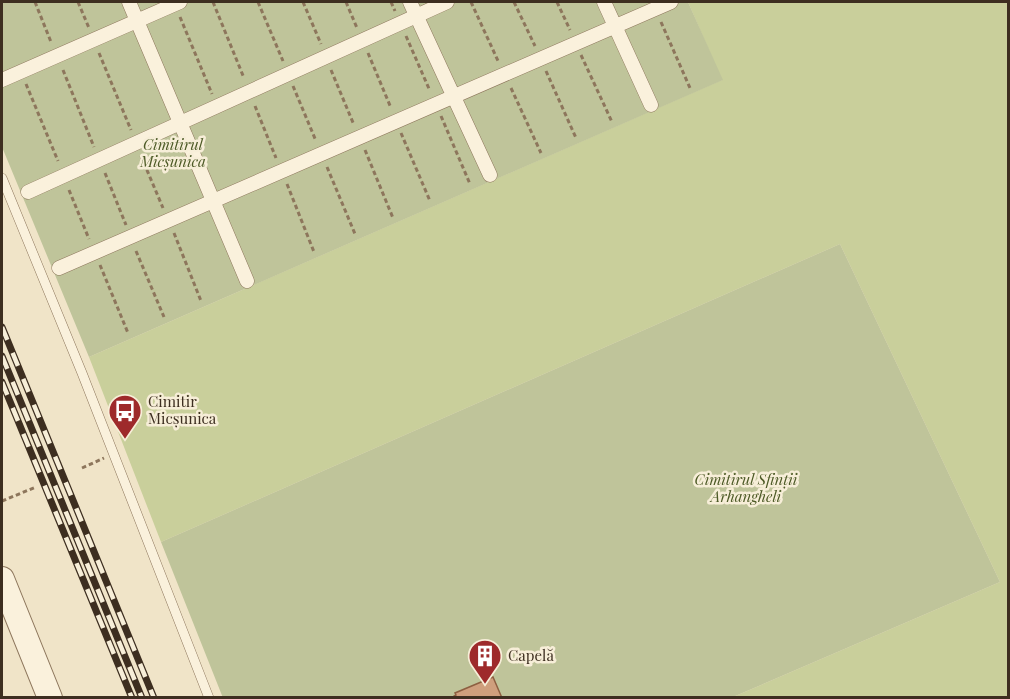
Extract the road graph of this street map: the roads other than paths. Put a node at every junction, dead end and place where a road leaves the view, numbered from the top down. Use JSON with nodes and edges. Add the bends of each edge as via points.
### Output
{"nodes":[{"id":1,"x":129,"y":2,"type":"edge"},
{"id":2,"x":410,"y":2,"type":"edge"},
{"id":3,"x":447,"y":2,"type":"edge"},
{"id":4,"x":604,"y":2,"type":"edge"},
{"id":5,"x":671,"y":2,"type":"edge"},
{"id":6,"x":177,"y":3,"type":"edge"},
{"id":7,"x":417,"y":15,"type":"junction"},
{"id":8,"x":137,"y":20,"type":"junction"},
{"id":9,"x":615,"y":26,"type":"junction"},
{"id":10,"x":2,"y":80,"type":"edge"},
{"id":11,"x":454,"y":96,"type":"junction"},
{"id":12,"x":651,"y":105,"type":"dead end"},
{"id":13,"x":180,"y":122,"type":"junction"},
{"id":14,"x":490,"y":176,"type":"dead end"},
{"id":15,"x":2,"y":178,"type":"edge"},
{"id":16,"x":28,"y":192,"type":"dead end"},
{"id":17,"x":213,"y":201,"type":"junction"},
{"id":18,"x":59,"y":268,"type":"dead end"},
{"id":19,"x":247,"y":281,"type":"dead end"},
{"id":20,"x":2,"y":579,"type":"edge"},
{"id":21,"x":50,"y":698,"type":"edge"},
{"id":22,"x":209,"y":698,"type":"edge"}],
"edges":[{"from":1,"to":8,"type":"street"},
{"from":2,"to":7,"type":"street"},
{"from":3,"to":7,"type":"street"},
{"from":4,"to":9,"type":"street"},
{"from":5,"to":9,"type":"street"},
{"from":6,"to":8,"type":"street"},
{"from":7,"to":11,"type":"street"},
{"from":7,"to":13,"type":"street"},
{"from":8,"to":10,"type":"street"},
{"from":8,"to":13,"type":"street"},
{"from":9,"to":11,"type":"street"},
{"from":9,"to":12,"type":"street"},
{"from":11,"to":14,"type":"street"},
{"from":11,"to":17,"type":"street"},
{"from":13,"to":16,"type":"street"},
{"from":13,"to":17,"type":"street"},
{"from":15,"to":22,"type":"lane"},
{"from":17,"to":18,"type":"street"},
{"from":17,"to":19,"type":"street"},
{"from":20,"to":21,"type":"street"}]}
